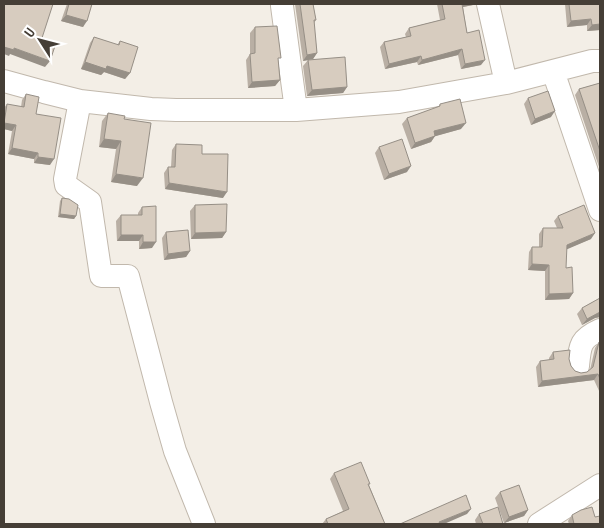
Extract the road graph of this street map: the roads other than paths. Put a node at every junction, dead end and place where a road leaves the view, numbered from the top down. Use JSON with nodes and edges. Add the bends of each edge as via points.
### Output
{"nodes":[{"id":1,"x":488,"y":4,"type":"edge"},
{"id":2,"x":282,"y":6,"type":"dead end"},
{"id":3,"x":600,"y":61,"type":"edge"},
{"id":4,"x":553,"y":71,"type":"junction"},
{"id":5,"x":4,"y":81,"type":"edge"},
{"id":6,"x":506,"y":83,"type":"junction"},
{"id":7,"x":80,"y":101,"type":"junction"},
{"id":8,"x":296,"y":110,"type":"junction"},
{"id":9,"x":600,"y":210,"type":"edge"},
{"id":10,"x":600,"y":330,"type":"edge"},
{"id":11,"x":578,"y":366,"type":"dead end"},
{"id":12,"x":600,"y":485,"type":"edge"},
{"id":13,"x":204,"y":524,"type":"edge"},
{"id":14,"x":539,"y":524,"type":"edge"}],
"edges":[{"from":1,"to":6,"type":"street"},
{"from":2,"to":8,"type":"street"},
{"from":3,"to":4,"type":"street"},
{"from":4,"to":6,"type":"street"},
{"from":4,"to":9,"type":"street"},
{"from":5,"to":7,"type":"street"},
{"from":6,"to":8,"type":"street","via":[[399,102]]},
{"from":7,"to":8,"type":"street","via":[[151,109]]},
{"from":7,"to":13,"type":"street","via":[[66,185],[90,202],[101,276],[128,276],[175,451]]},
{"from":10,"to":11,"type":"street","via":[[583,342]]},
{"from":12,"to":14,"type":"street"}]}
